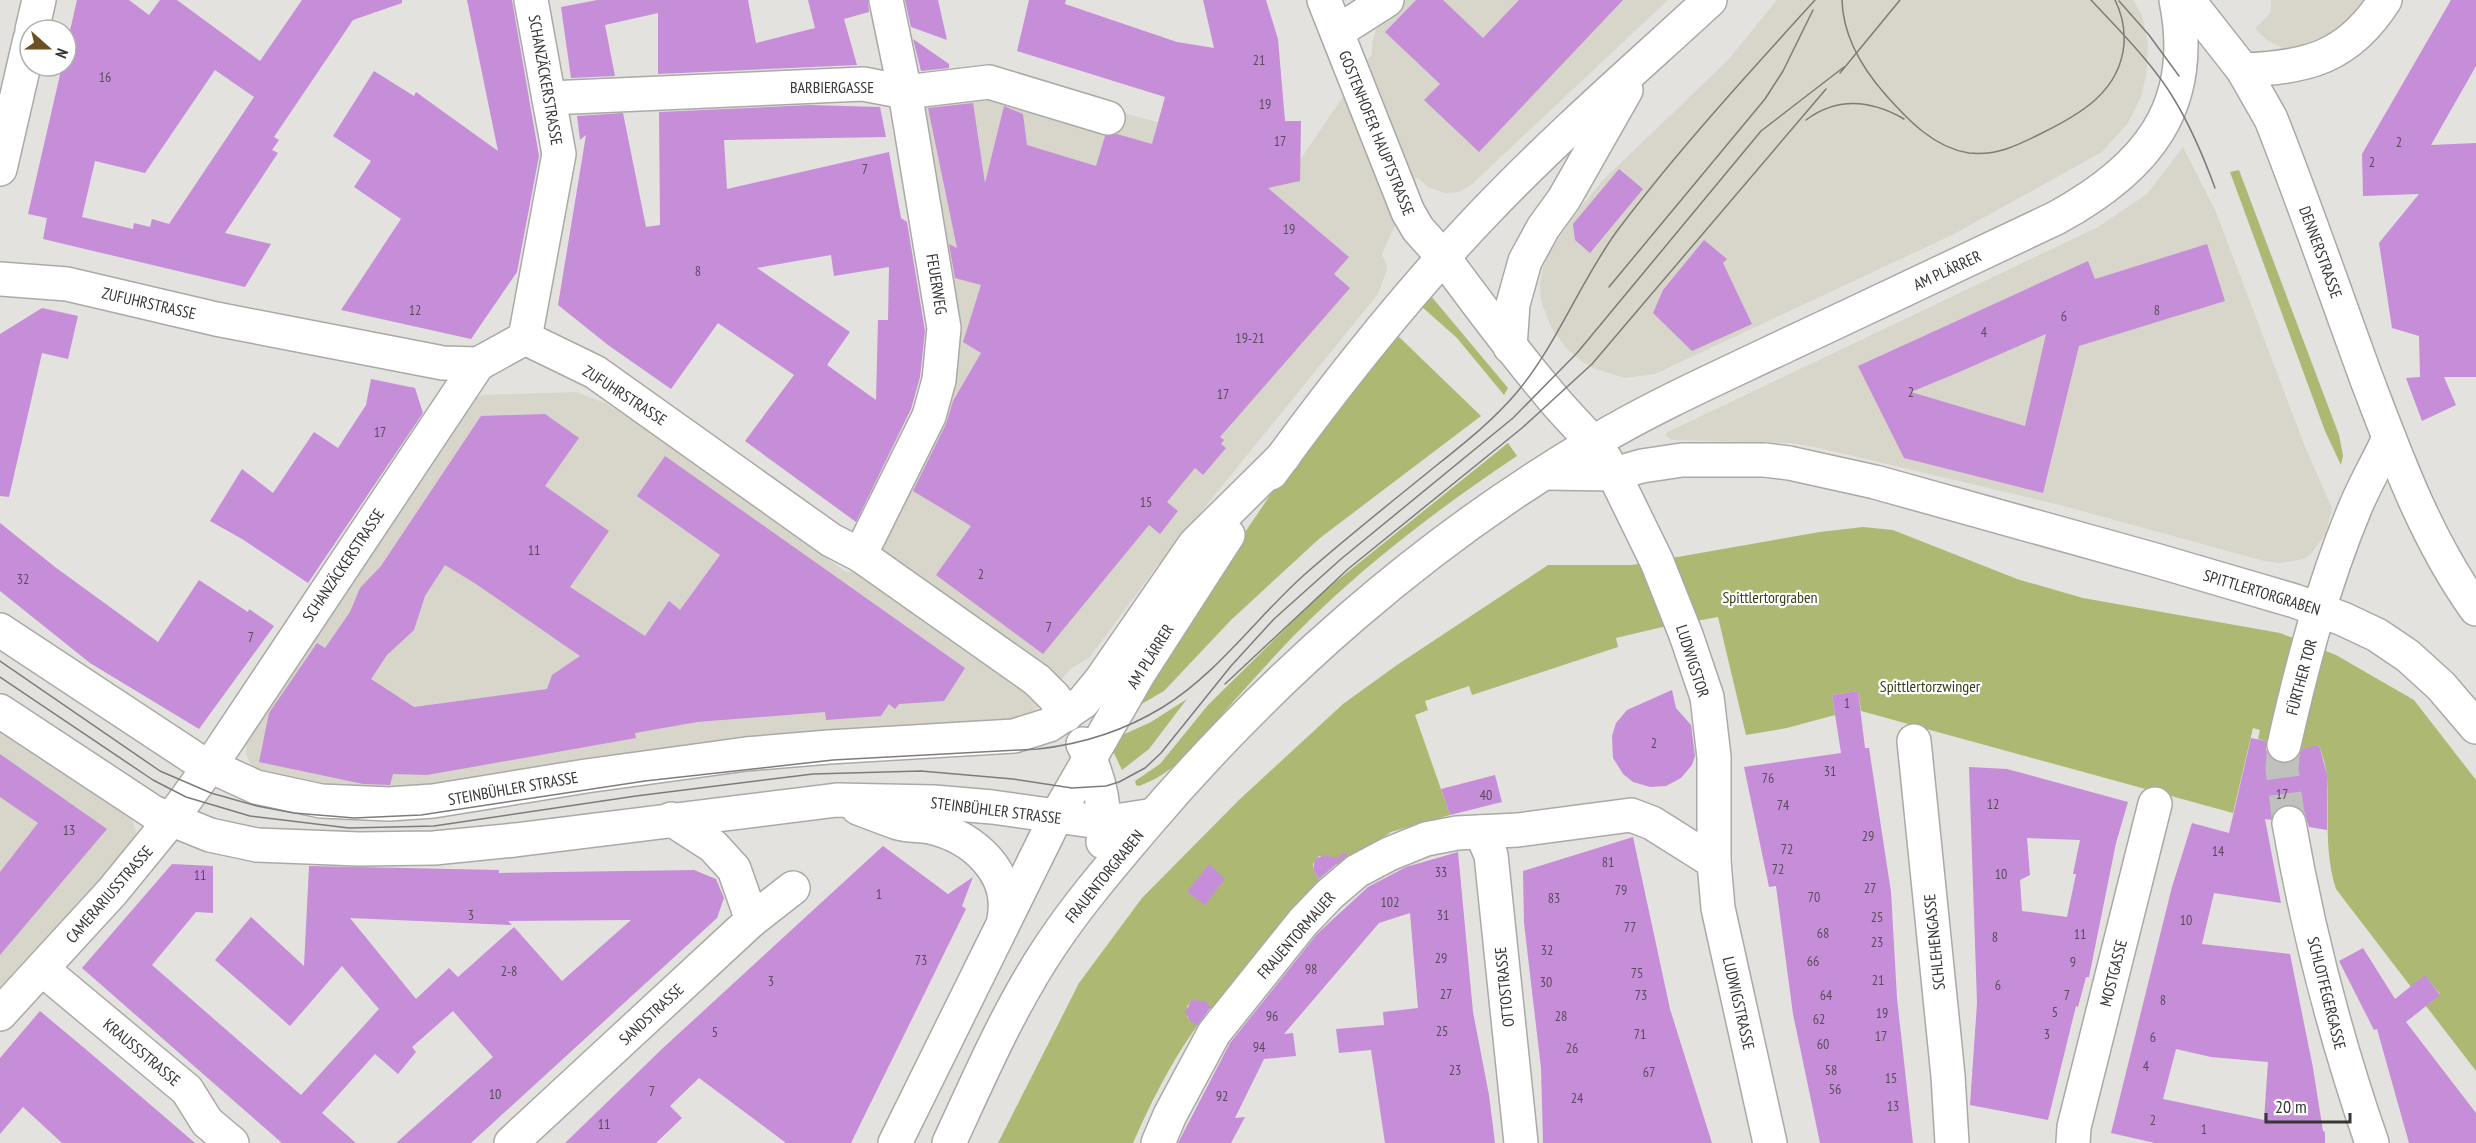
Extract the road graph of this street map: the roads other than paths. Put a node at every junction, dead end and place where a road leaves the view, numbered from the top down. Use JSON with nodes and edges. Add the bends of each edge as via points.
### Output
{"nodes":[{"id":1,"x":39,"y":0,"type":"edge"},
{"id":2,"x":531,"y":0,"type":"edge"},
{"id":3,"x":886,"y":0,"type":"edge"},
{"id":4,"x":1324,"y":0,"type":"edge"},
{"id":5,"x":1387,"y":0,"type":"edge"},
{"id":6,"x":1710,"y":0,"type":"edge"},
{"id":7,"x":2176,"y":0,"type":"edge"},
{"id":8,"x":2188,"y":0,"type":"edge"},
{"id":9,"x":2385,"y":0,"type":"edge"},
{"id":10,"x":35,"y":18,"type":"edge"},
{"id":11,"x":1336,"y":32,"type":"junction"},
{"id":12,"x":1641,"y":64,"type":"junction"},
{"id":13,"x":2243,"y":70,"type":"junction"},
{"id":14,"x":21,"y":78,"type":"edge"},
{"id":15,"x":905,"y":92,"type":"junction"},
{"id":16,"x":549,"y":98,"type":"junction"},
{"id":17,"x":1108,"y":118,"type":"dead end"},
{"id":18,"x":0,"y":170,"type":"edge"},
{"id":19,"x":1443,"y":258,"type":"junction"},
{"id":20,"x":0,"y":279,"type":"edge"},
{"id":21,"x":525,"y":338,"type":"junction"},
{"id":22,"x":1510,"y":347,"type":"junction"},
{"id":23,"x":477,"y":364,"type":"junction"},
{"id":24,"x":2389,"y":438,"type":"junction"},
{"id":25,"x":1594,"y":442,"type":"junction"},
{"id":26,"x":1284,"y":456,"type":"junction"},
{"id":27,"x":1545,"y":473,"type":"junction"},
{"id":28,"x":1614,"y":474,"type":"junction"},
{"id":29,"x":860,"y":555,"type":"junction"},
{"id":30,"x":2476,"y":609,"type":"edge"},
{"id":31,"x":2320,"y":610,"type":"junction"},
{"id":32,"x":0,"y":630,"type":"edge"},
{"id":33,"x":1316,"y":650,"type":"joint"},
{"id":34,"x":0,"y":711,"type":"edge"},
{"id":35,"x":1066,"y":715,"type":"junction"},
{"id":36,"x":2476,"y":727,"type":"edge"},
{"id":37,"x":1914,"y":741,"type":"dead end"},
{"id":38,"x":2284,"y":745,"type":"tunnel mouth"},
{"id":39,"x":1090,"y":757,"type":"junction"},
{"id":40,"x":209,"y":766,"type":"junction"},
{"id":41,"x":837,"y":800,"type":"junction"},
{"id":42,"x":2155,"y":804,"type":"dead end"},
{"id":43,"x":1154,"y":815,"type":"junction"},
{"id":44,"x":1056,"y":817,"type":"junction"},
{"id":45,"x":671,"y":819,"type":"junction"},
{"id":46,"x":170,"y":821,"type":"junction"},
{"id":47,"x":1105,"y":821,"type":"junction"},
{"id":48,"x":1481,"y":832,"type":"junction"},
{"id":49,"x":2290,"y":832,"type":"tunnel mouth"},
{"id":50,"x":1714,"y":862,"type":"junction"},
{"id":51,"x":1097,"y":882,"type":"junction"},
{"id":52,"x":793,"y":888,"type":"dead end"},
{"id":53,"x":752,"y":920,"type":"junction"},
{"id":54,"x":1004,"y":921,"type":"junction"},
{"id":55,"x":42,"y":969,"type":"junction"},
{"id":56,"x":0,"y":1014,"type":"edge"},
{"id":57,"x":232,"y":1143,"type":"edge"},
{"id":58,"x":511,"y":1143,"type":"edge"},
{"id":59,"x":895,"y":1143,"type":"edge"},
{"id":60,"x":949,"y":1143,"type":"edge"},
{"id":61,"x":1158,"y":1143,"type":"edge"},
{"id":62,"x":1521,"y":1143,"type":"edge"},
{"id":63,"x":1770,"y":1143,"type":"edge"},
{"id":64,"x":1952,"y":1143,"type":"edge"},
{"id":65,"x":2073,"y":1143,"type":"edge"},
{"id":66,"x":2372,"y":1143,"type":"edge"}],
"edges":[{"from":1,"to":10,"type":"main road"},
{"from":2,"to":16,"type":"main road","name":"SCHANZÄCKERSTRASSE"},
{"from":3,"to":15,"type":"main road","name":"FEUERWEG"},
{"from":4,"to":11,"type":"main road","name":"GOSTENHOFER HAUPTSTRASSE"},
{"from":5,"to":11,"type":"main road"},
{"from":6,"to":12,"type":"main road","name":"AM PLÄRRER"},
{"from":7,"to":25,"type":"main road","name":"AM PLÄRRER","via":[[2181,47],[2174,98],[2147,148],[2112,184],[2056,218],[1650,410]]},
{"from":8,"to":13,"type":"main road"},
{"from":9,"to":13,"type":"main road","via":[[2349,40],[2324,57],[2283,69]]},
{"from":11,"to":19,"type":"main road","name":"GOSTENHOFER HAUPTSTRASSE","via":[[1408,212]]},
{"from":12,"to":19,"type":"main road","name":"AM PLÄRRER","via":[[1499,197]]},
{"from":12,"to":22,"type":"main road","name":"AM PLÄRRER","via":[[1526,261],[1512,311]]},
{"from":13,"to":24,"type":"main road","name":"DENNERSTRASSE","via":[[2275,130]]},
{"from":14,"to":18,"type":"main road"},
{"from":15,"to":16,"type":"main road","name":"BARBIERGASSE","via":[[863,84]]},
{"from":15,"to":17,"type":"main road","name":"BARBIERGASSE","via":[[989,82]]},
{"from":15,"to":29,"type":"main road","name":"FEUERWEG","via":[[944,328],[943,347],[929,416]]},
{"from":16,"to":21,"type":"main road","name":"SCHANZÄCKERSTRASSE","via":[[559,154]]},
{"from":19,"to":22,"type":"main road"},
{"from":19,"to":26,"type":"main road","name":"AM PLÄRRER"},
{"from":20,"to":23,"type":"main road","name":"ZUFUHRSTRASSE","via":[[67,284],[216,319],[443,363]]},
{"from":21,"to":23,"type":"main road"},
{"from":21,"to":29,"type":"main road","name":"ZUFUHRSTRASSE","via":[[595,372],[831,540]]},
{"from":22,"to":25,"type":"main road"},
{"from":23,"to":40,"type":"main road","name":"SCHANZÄCKERSTRASSE"},
{"from":24,"to":30,"type":"main road","name":"DENNERSTRASSE","via":[[2429,532]]},
{"from":24,"to":31,"type":"main road","via":[[2356,506]]},
{"from":25,"to":27,"type":"main road","name":"AM PLÄRRER"},
{"from":25,"to":28,"type":"main road"},
{"from":26,"to":35,"type":"main road","name":"AM PLÄRRER","via":[[1195,544],[1092,692]]},
{"from":26,"to":39,"type":"main road","name":"AM PLÄRRER","via":[[1197,581]]},
{"from":27,"to":28,"type":"main road"},
{"from":27,"to":33,"type":"main road","name":"AM PLÄRRER","via":[[1434,550]]},
{"from":28,"to":31,"type":"main road","name":"SPITTLERTORGRABEN","via":[[1682,460],[1790,463],[1875,482]]},
{"from":28,"to":50,"type":"main road","name":"LUDWIGSTOR","via":[[1657,562],[1707,697],[1714,756]]},
{"from":29,"to":35,"type":"main road","name":"ZUFUHRSTRASSE","via":[[1037,680]]},
{"from":31,"to":36,"type":"main road","name":"SPITTLERTORGRABEN","via":[[2366,629],[2398,649],[2441,686]]},
{"from":31,"to":38,"type":"main road","name":"FÜRTHER TOR"},
{"from":32,"to":40,"type":"main road","name":"STEINBÜHLER STRASSE"},
{"from":33,"to":43,"type":"main road","name":"FRAUENTORGRABEN","via":[[1225,736]]},
{"from":34,"to":46,"type":"main road","name":"STEINBÜHLER STRASSE","via":[[130,799]]},
{"from":35,"to":39,"type":"main road","name":"ZUFUHRSTRASSE"},
{"from":35,"to":40,"type":"main road","name":"STEINBÜHLER STRASSE","via":[[1049,726],[1014,736],[746,754],[411,803],[344,803],[287,795],[245,783]]},
{"from":37,"to":64,"type":"main road","name":"SCHLEHENGASSE"},
{"from":39,"to":44,"type":"main road","name":"AM PLÄRRER"},
{"from":39,"to":47,"type":"main road","name":"ZUFUHRSTRASSE"},
{"from":40,"to":46,"type":"main road","name":"CAMERARIUSSTRASSE"},
{"from":41,"to":44,"type":"main road","name":"STEINBÜHLER STRASSE","via":[[945,803]]},
{"from":41,"to":45,"type":"main road","name":"STEINBÜHLER STRASSE"},
{"from":41,"to":54,"type":"main road","name":"STEINBÜHLER STRASSE","via":[[900,824],[940,830],[973,847],[1002,883],[1007,904]]},
{"from":42,"to":65,"type":"main road","name":"MOSTGASSE"},
{"from":43,"to":47,"type":"main road","name":"STEINBÜHLER STRASSE"},
{"from":43,"to":51,"type":"main road","name":"FRAUENTORGRABEN"},
{"from":44,"to":47,"type":"main road","name":"STEINBÜHLER STRASSE"},
{"from":44,"to":54,"type":"main road","name":"AM PLÄRRER"},
{"from":45,"to":46,"type":"main road","name":"STEINBÜHLER STRASSE","via":[[472,844],[397,849],[257,844],[210,835]]},
{"from":45,"to":53,"type":"main road","via":[[712,846],[734,869]]},
{"from":46,"to":55,"type":"main road","name":"CAMERARIUSSTRASSE"},
{"from":47,"to":51,"type":"main road","name":"ZUFUHRSTRASSE"},
{"from":48,"to":50,"type":"main road","name":"FRAUENTORMAUER","via":[[1631,815],[1652,823]]},
{"from":48,"to":61,"type":"main road","name":"FRAUENTORMAUER","via":[[1409,844],[1357,871],[1330,894],[1214,1033]]},
{"from":48,"to":62,"type":"main road","name":"OTTOSTRASSE","via":[[1491,855]]},
{"from":49,"to":66,"type":"main road","name":"SCHLOTFEGERGASSE","via":[[2319,968]]},
{"from":50,"to":63,"type":"main road","name":"LUDWIGSTRASSE","via":[[1718,908]]},
{"from":51,"to":60,"type":"main road","name":"FRAUENTORGRABEN","via":[[1033,975]]},
{"from":52,"to":53,"type":"main road","name":"SANDSTRASSE"},
{"from":53,"to":58,"type":"main road","name":"SANDSTRASSE"},
{"from":54,"to":59,"type":"main road"},
{"from":55,"to":56,"type":"main road","name":"CAMERARIUSSTRASSE"},
{"from":55,"to":57,"type":"main road","name":"KRAUSSSTRASSE","via":[[187,1090],[207,1122]]}]}
